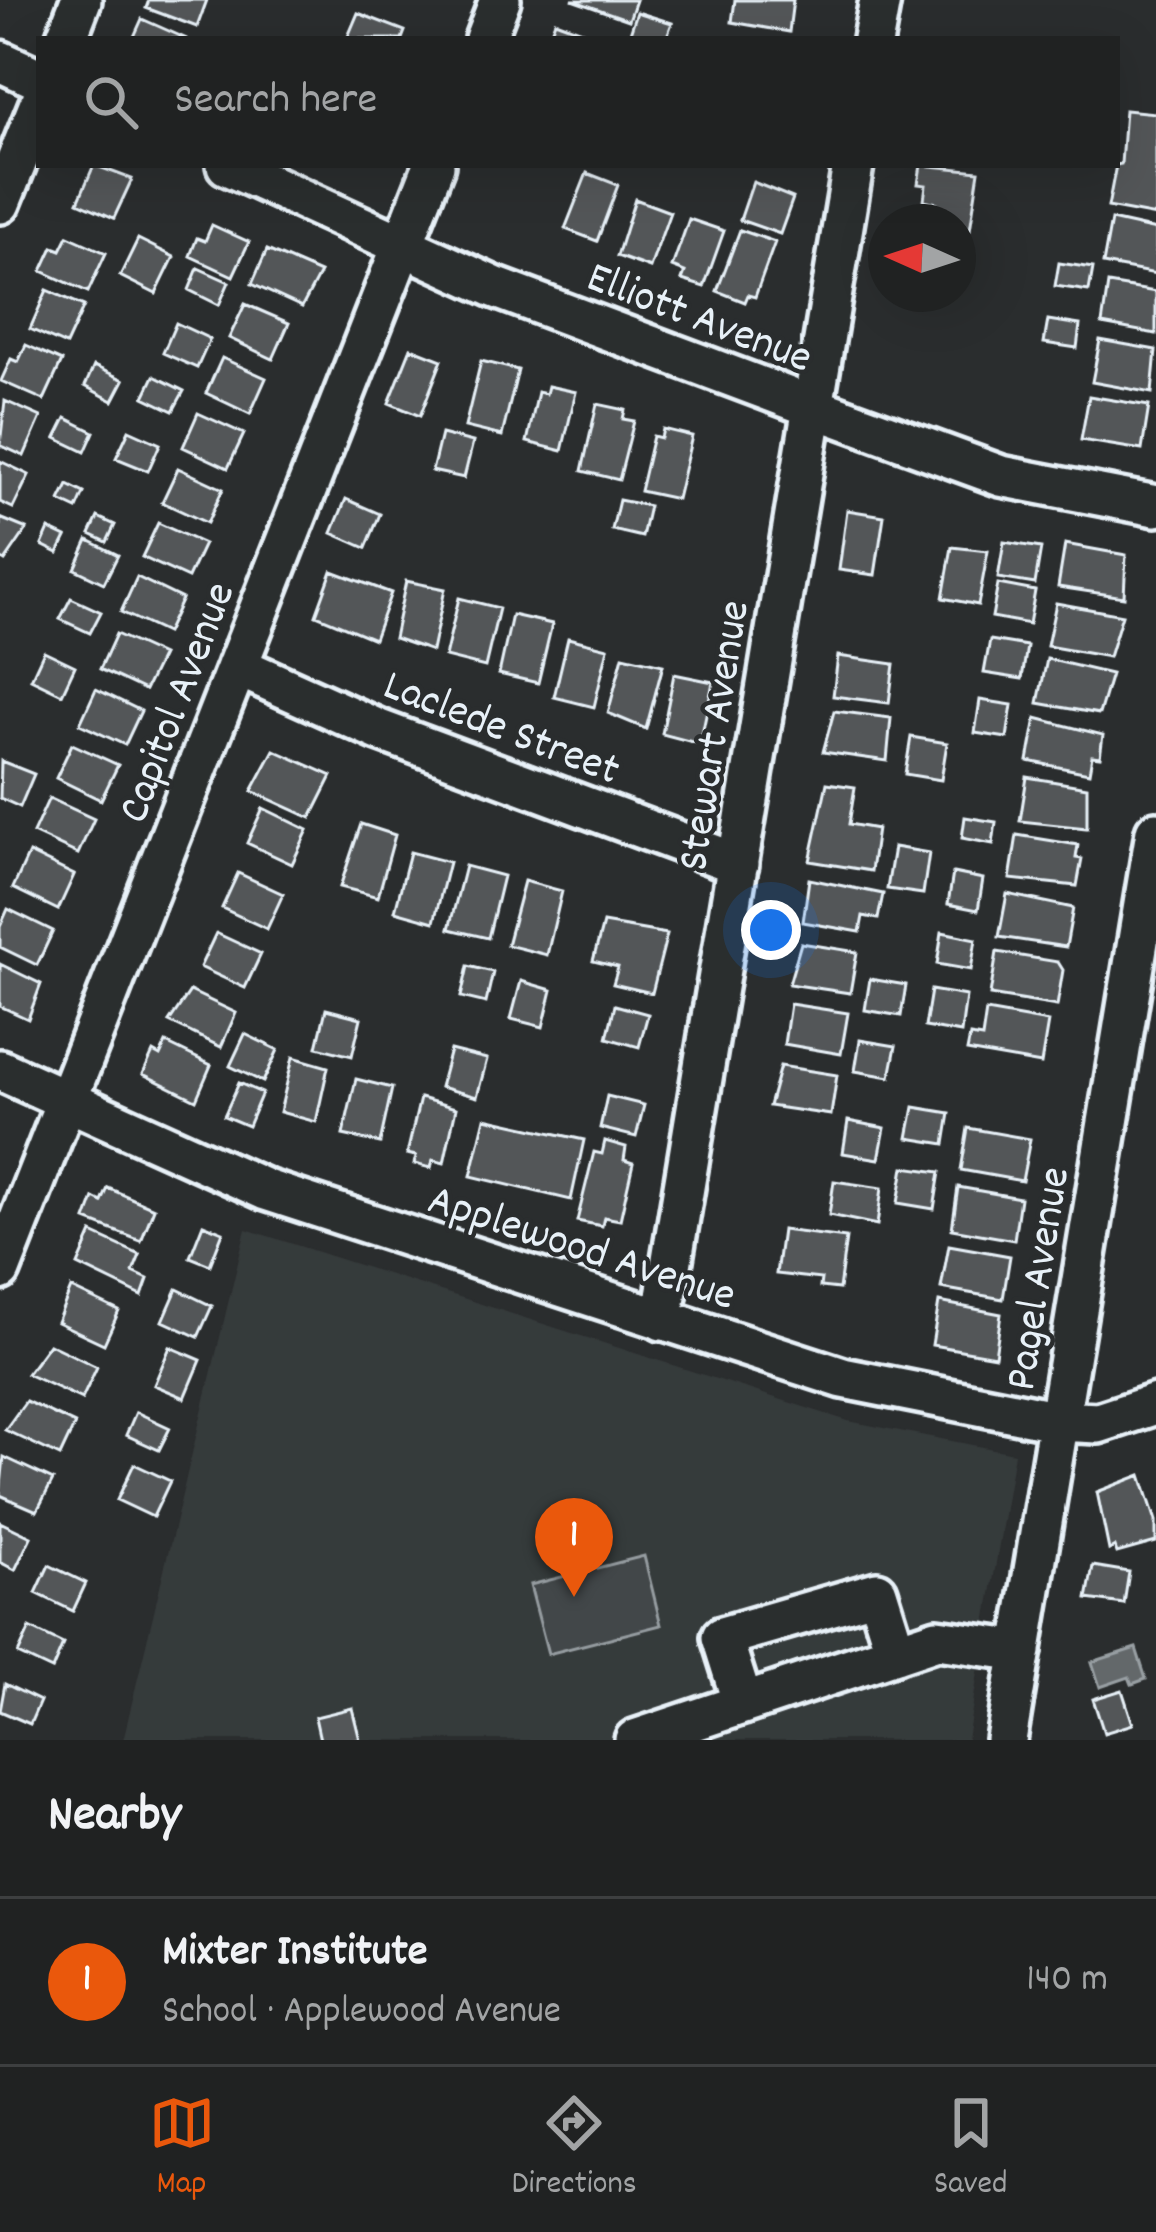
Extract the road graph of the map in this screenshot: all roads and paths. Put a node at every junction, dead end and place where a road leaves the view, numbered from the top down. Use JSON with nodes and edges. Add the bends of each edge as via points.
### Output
{"nodes":[{"id":1,"x":81,"y":0,"type":"edge"},
{"id":2,"x":500,"y":0,"type":"edge"},
{"id":3,"x":880,"y":0,"type":"edge"},
{"id":4,"x":67,"y":36,"type":"edge"},
{"id":5,"x":485,"y":36,"type":"edge"},
{"id":6,"x":874,"y":36,"type":"edge"},
{"id":7,"x":0,"y":61,"type":"edge"},
{"id":8,"x":36,"y":79,"type":"edge"},
{"id":9,"x":36,"y":113,"type":"edge"},
{"id":10,"x":234,"y":168,"type":"edge"},
{"id":11,"x":433,"y":168,"type":"edge"},
{"id":12,"x":853,"y":168,"type":"edge"},
{"id":13,"x":0,"y":203,"type":"edge"},
{"id":14,"x":402,"y":244,"type":"junction"},
{"id":15,"x":813,"y":407,"type":"junction"},
{"id":16,"x":1156,"y":506,"type":"edge"},
{"id":17,"x":237,"y":666,"type":"junction"},
{"id":18,"x":1156,"y":832,"type":"edge"},
{"id":19,"x":738,"y":864,"type":"junction"},
{"id":20,"x":0,"y":1070,"type":"edge"},
{"id":21,"x":68,"y":1102,"type":"junction"},
{"id":22,"x":0,"y":1270,"type":"edge"},
{"id":23,"x":662,"y":1321,"type":"junction"},
{"id":24,"x":1156,"y":1404,"type":"edge"},
{"id":25,"x":1059,"y":1421,"type":"junction"},
{"id":26,"x":1021,"y":1651,"type":"junction"},
{"id":27,"x":896,"y":1653,"type":"junction"},
{"id":28,"x":743,"y":1704,"type":"junction"},
{"id":29,"x":635,"y":1740,"type":"edge"},
{"id":30,"x":1006,"y":1740,"type":"edge"}],
"edges":[{"from":1,"to":4,"type":"street"},
{"from":2,"to":5,"type":"street"},
{"from":3,"to":6,"type":"street"},
{"from":7,"to":8,"type":"street"},
{"from":9,"to":13,"type":"street"},
{"from":10,"to":14,"type":"street","name":"Elliott Avenue"},
{"from":11,"to":14,"type":"street","name":"Capitol Avenue"},
{"from":12,"to":15,"type":"street","name":"Stewart Avenue"},
{"from":14,"to":15,"type":"street","name":"Elliott Avenue","via":[[494,287]]},
{"from":14,"to":17,"type":"street","name":"Capitol Avenue"},
{"from":15,"to":16,"type":"street","name":"Elliott Avenue","via":[[1001,476]]},
{"from":15,"to":19,"type":"street","name":"Stewart Avenue"},
{"from":17,"to":19,"type":"street","name":"Laclede Street","via":[[380,730]]},
{"from":17,"to":21,"type":"street","name":"Capitol Avenue"},
{"from":18,"to":25,"type":"street","name":"Pagel Avenue"},
{"from":19,"to":23,"type":"street","name":"Stewart Avenue"},
{"from":20,"to":21,"type":"street","name":"Applewood Avenue"},
{"from":21,"to":22,"type":"street","name":"Capitol Avenue"},
{"from":21,"to":23,"type":"street","name":"Applewood Avenue","via":[[266,1190]]},
{"from":23,"to":25,"type":"street","name":"Applewood Avenue","via":[[843,1378]]},
{"from":24,"to":25,"type":"street","name":"Applewood Avenue","via":[[1098,1423]]},
{"from":25,"to":26,"type":"street","name":"Pagel Avenue"},
{"from":26,"to":27,"type":"street","via":[[937,1639]]},
{"from":26,"to":30,"type":"street","name":"Pagel Avenue"},
{"from":27,"to":28,"type":"street"},
{"from":27,"to":28,"type":"street","via":[[878,1592],[722,1637]]},
{"from":28,"to":29,"type":"street"}]}
